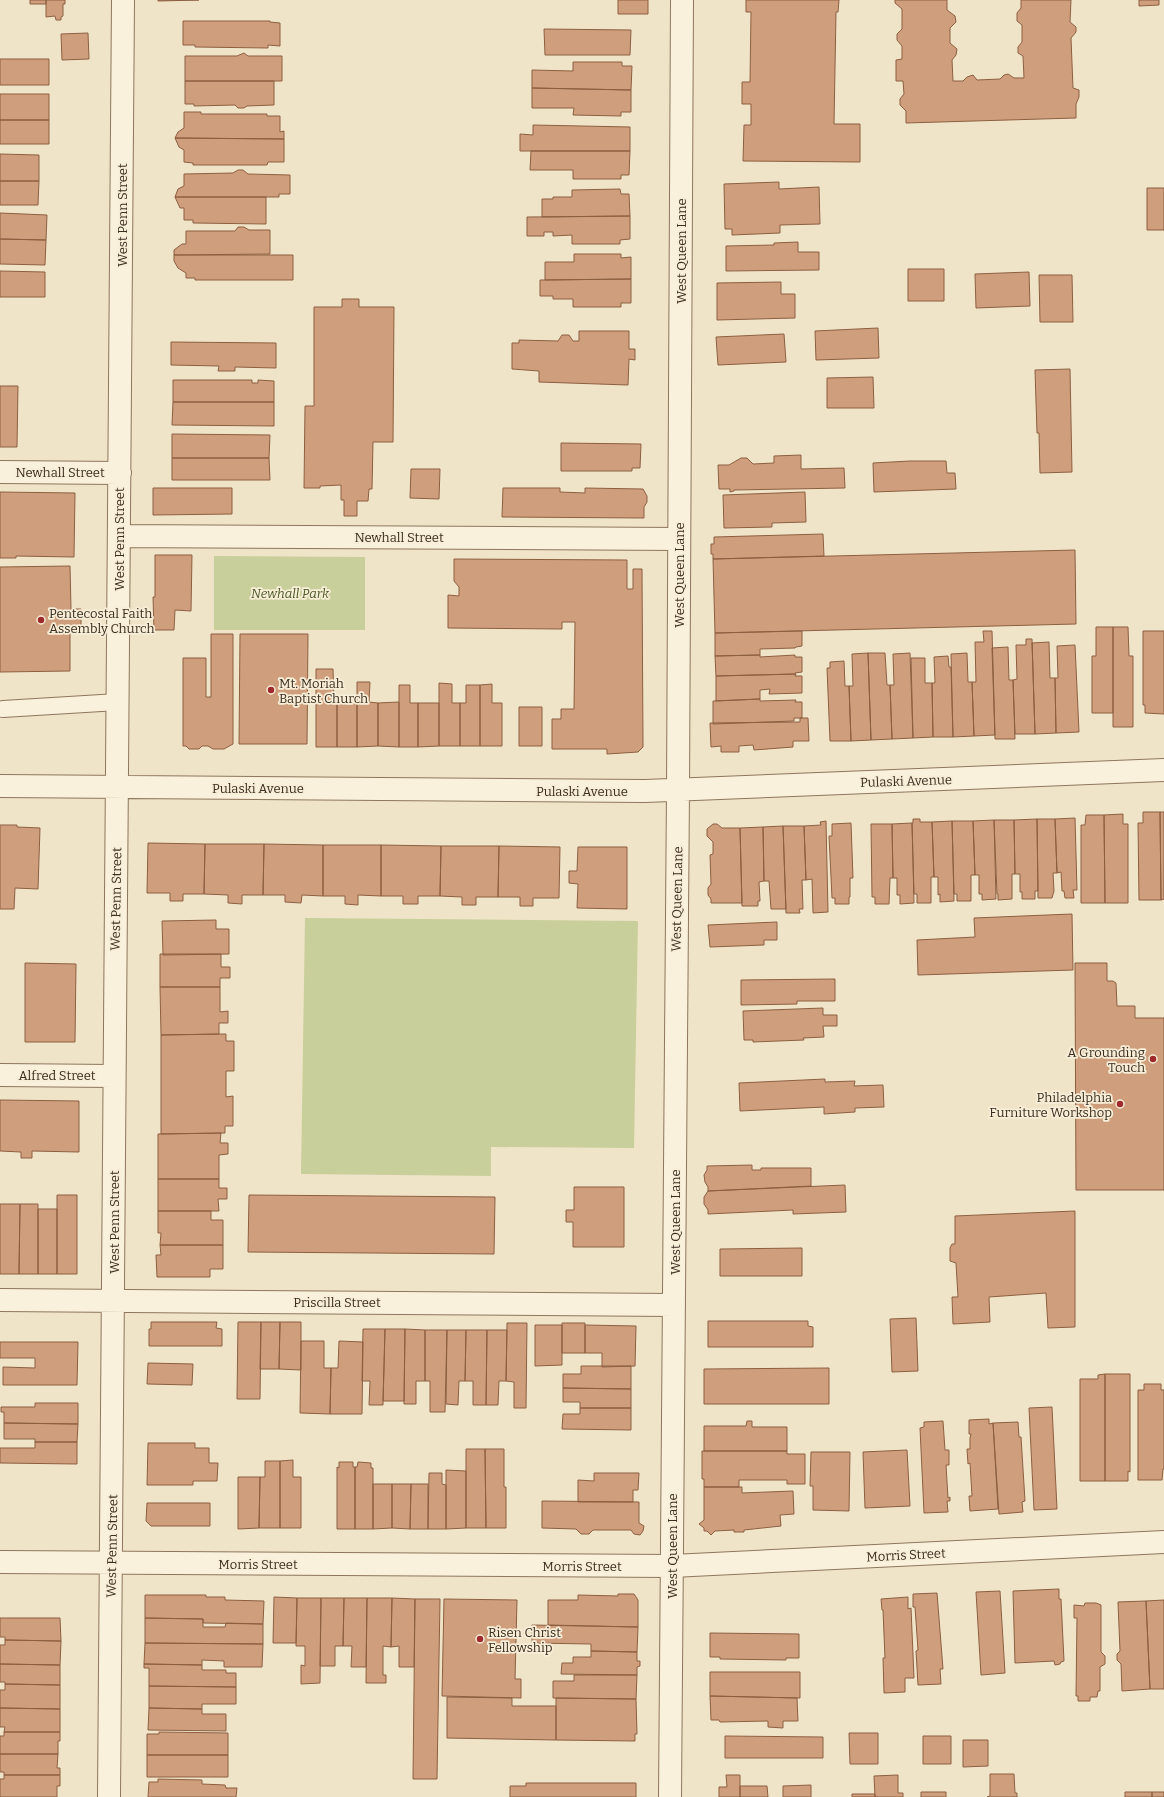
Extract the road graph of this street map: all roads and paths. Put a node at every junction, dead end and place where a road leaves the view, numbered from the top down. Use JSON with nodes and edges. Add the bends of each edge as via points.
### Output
{"nodes":[{"id":1,"x":123,"y":0,"type":"edge"},
{"id":2,"x":682,"y":0,"type":"edge"},
{"id":3,"x":0,"y":472,"type":"edge"},
{"id":4,"x":120,"y":473,"type":"junction"},
{"id":5,"x":119,"y":536,"type":"junction"},
{"id":6,"x":679,"y":539,"type":"junction"},
{"id":7,"x":118,"y":702,"type":"junction"},
{"id":8,"x":3,"y":709,"type":"dead end"},
{"id":9,"x":1164,"y":770,"type":"edge"},
{"id":10,"x":0,"y":786,"type":"edge"},
{"id":11,"x":117,"y":787,"type":"junction"},
{"id":12,"x":678,"y":790,"type":"junction"},
{"id":13,"x":0,"y":1075,"type":"edge"},
{"id":14,"x":114,"y":1076,"type":"junction"},
{"id":15,"x":0,"y":1300,"type":"edge"},
{"id":16,"x":114,"y":1300,"type":"junction"},
{"id":17,"x":674,"y":1305,"type":"junction"},
{"id":18,"x":1164,"y":1542,"type":"edge"},
{"id":19,"x":0,"y":1562,"type":"edge"},
{"id":20,"x":112,"y":1563,"type":"junction"},
{"id":21,"x":672,"y":1566,"type":"junction"},
{"id":22,"x":109,"y":1797,"type":"edge"},
{"id":23,"x":670,"y":1797,"type":"edge"}],
"edges":[{"from":1,"to":4,"type":"street","name":"West Penn Street"},
{"from":2,"to":6,"type":"street","name":"West Queen Lane"},
{"from":3,"to":4,"type":"street","name":"Newhall Street"},
{"from":4,"to":5,"type":"street","name":"West Penn Street"},
{"from":5,"to":6,"type":"street","name":"Newhall Street"},
{"from":5,"to":7,"type":"street","name":"West Penn Street"},
{"from":6,"to":12,"type":"street","name":"West Queen Lane"},
{"from":7,"to":8,"type":"lane"},
{"from":7,"to":11,"type":"street","name":"West Penn Street"},
{"from":9,"to":12,"type":"street","name":"Pulaski Avenue"},
{"from":10,"to":11,"type":"street","name":"Pulaski Avenue"},
{"from":11,"to":12,"type":"street","name":"Pulaski Avenue"},
{"from":11,"to":14,"type":"street","name":"West Penn Street"},
{"from":12,"to":17,"type":"street","name":"West Queen Lane"},
{"from":13,"to":14,"type":"street","name":"Alfred Street"},
{"from":14,"to":16,"type":"street","name":"West Penn Street"},
{"from":15,"to":16,"type":"street","name":"Priscilla Street"},
{"from":16,"to":17,"type":"street","name":"Priscilla Street"},
{"from":16,"to":20,"type":"street","name":"West Penn Street"},
{"from":17,"to":21,"type":"street","name":"West Queen Lane"},
{"from":18,"to":21,"type":"street","name":"Morris Street"},
{"from":19,"to":20,"type":"street","name":"Morris Street"},
{"from":20,"to":21,"type":"street","name":"Morris Street"},
{"from":20,"to":22,"type":"street","name":"West Penn Street"},
{"from":21,"to":23,"type":"street","name":"West Queen Lane"}]}
